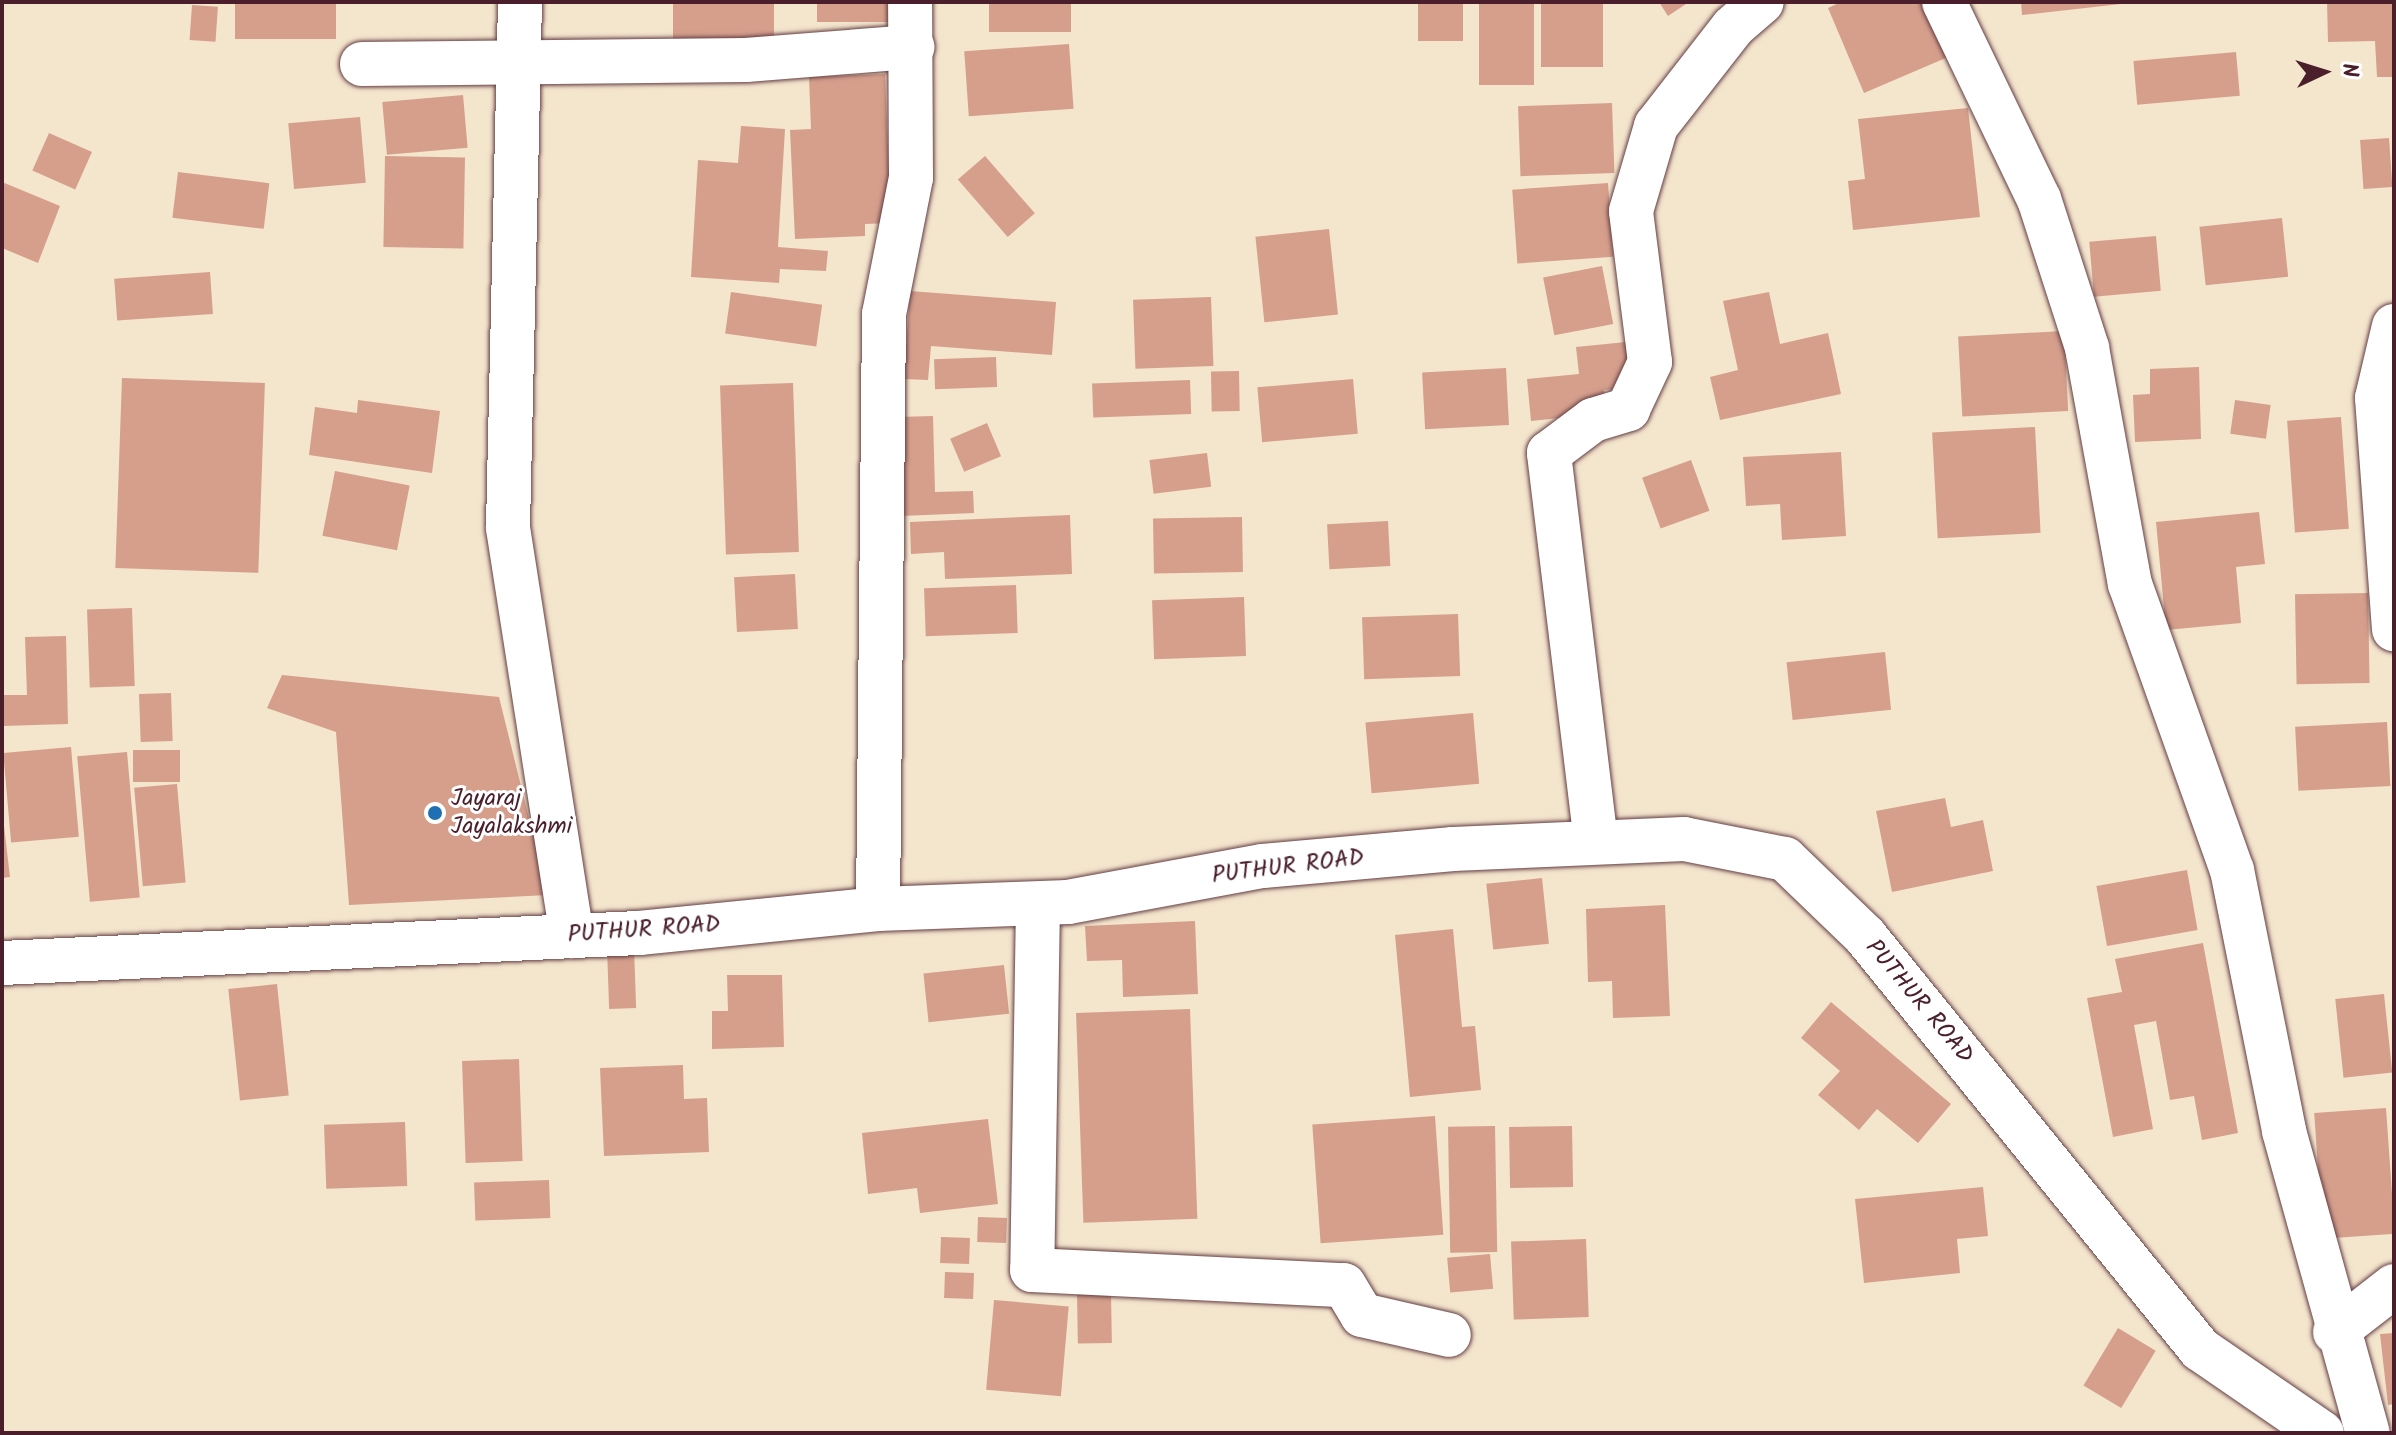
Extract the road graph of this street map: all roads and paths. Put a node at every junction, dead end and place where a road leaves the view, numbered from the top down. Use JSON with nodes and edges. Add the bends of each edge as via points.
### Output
{"nodes":[{"id":1,"x":520,"y":2,"type":"edge"},
{"id":2,"x":910,"y":2,"type":"edge"},
{"id":3,"x":1762,"y":2,"type":"edge"},
{"id":4,"x":1944,"y":2,"type":"edge"},
{"id":5,"x":912,"y":47,"type":"junction"},
{"id":6,"x":518,"y":61,"type":"junction"},
{"id":7,"x":362,"y":64,"type":"dead end"},
{"id":8,"x":2394,"y":326,"type":"edge"},
{"id":9,"x":2394,"y":629,"type":"edge"},
{"id":10,"x":1596,"y":842,"type":"junction"},
{"id":11,"x":1038,"y":904,"type":"junction"},
{"id":12,"x":878,"y":909,"type":"junction"},
{"id":13,"x":572,"y":936,"type":"junction"},
{"id":14,"x":2,"y":963,"type":"edge"},
{"id":15,"x":2394,"y":1286,"type":"edge"},
{"id":16,"x":2335,"y":1332,"type":"junction"},
{"id":17,"x":1449,"y":1335,"type":"dead end"},
{"id":18,"x":2322,"y":1433,"type":"edge"},
{"id":19,"x":2368,"y":1433,"type":"edge"}],
"edges":[{"from":1,"to":6,"type":"street"},
{"from":2,"to":5,"type":"street"},
{"from":3,"to":10,"type":"street","via":[[1733,27],[1656,126],[1631,211],[1650,362],[1645,374],[1628,409],[1593,420],[1549,453]]},
{"from":4,"to":16,"type":"street","via":[[2039,199],[2087,348],[2130,584],[2232,870]]},
{"from":5,"to":6,"type":"street","via":[[746,60]]},
{"from":5,"to":12,"type":"street","via":[[911,178],[884,314]]},
{"from":6,"to":7,"type":"street"},
{"from":6,"to":13,"type":"street","via":[[508,528]]},
{"from":8,"to":9,"type":"street","via":[[2377,398]]},
{"from":10,"to":11,"type":"street","name":"PUTHUR ROAD","via":[[1263,866]]},
{"from":10,"to":18,"type":"street","name":"PUTHUR ROAD","via":[[1684,839],[1785,859],[1865,936],[2200,1349]]},
{"from":11,"to":12,"type":"street","name":"PUTHUR ROAD"},
{"from":11,"to":17,"type":"street","via":[[1032,1270],[1344,1285],[1362,1315]]},
{"from":12,"to":13,"type":"street","name":"PUTHUR ROAD"},
{"from":13,"to":14,"type":"street","name":"PUTHUR ROAD"},
{"from":15,"to":16,"type":"street"},
{"from":16,"to":19,"type":"street"}]}
